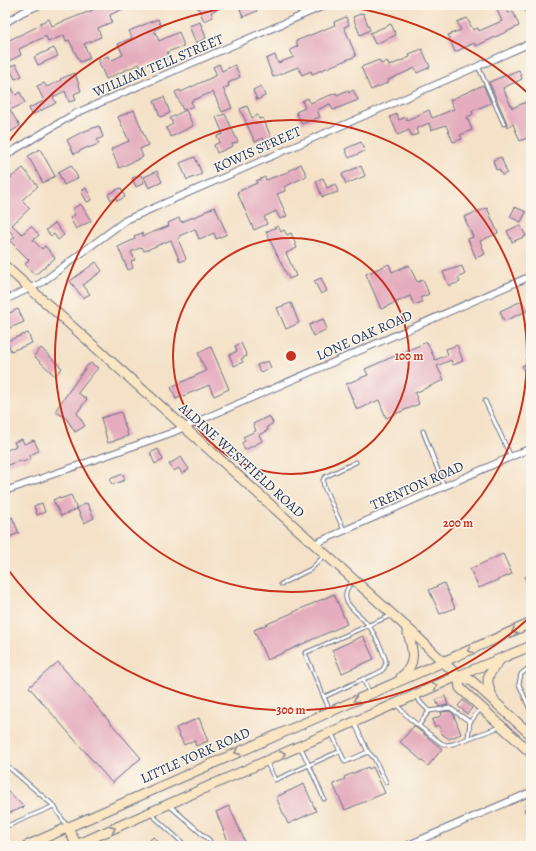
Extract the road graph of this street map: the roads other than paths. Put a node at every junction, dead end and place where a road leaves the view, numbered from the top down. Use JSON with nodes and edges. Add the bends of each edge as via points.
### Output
{"nodes":[{"id":1,"x":40,"y":5,"type":"edge"},
{"id":2,"x":326,"y":5,"type":"edge"},
{"id":3,"x":528,"y":5,"type":"edge"},
{"id":4,"x":531,"y":12,"type":"edge"},
{"id":5,"x":5,"y":23,"type":"edge"},
{"id":6,"x":531,"y":43,"type":"edge"},
{"id":7,"x":478,"y":66,"type":"junction"},
{"id":8,"x":504,"y":124,"type":"dead end"},
{"id":9,"x":5,"y":158,"type":"edge"},
{"id":10,"x":5,"y":266,"type":"edge"},
{"id":11,"x":531,"y":276,"type":"edge"},
{"id":12,"x":31,"y":289,"type":"junction"},
{"id":13,"x":5,"y":300,"type":"edge"},
{"id":14,"x":485,"y":401,"type":"dead end"},
{"id":15,"x":185,"y":426,"type":"junction"},
{"id":16,"x":423,"y":431,"type":"dead end"},
{"id":17,"x":531,"y":448,"type":"edge"},
{"id":18,"x":511,"y":457,"type":"junction"},
{"id":19,"x":356,"y":462,"type":"dead end"},
{"id":20,"x":444,"y":486,"type":"junction"},
{"id":21,"x":5,"y":491,"type":"edge"},
{"id":22,"x":344,"y":530,"type":"junction"},
{"id":23,"x":314,"y":544,"type":"junction"},
{"id":24,"x":325,"y":554,"type":"junction"},
{"id":25,"x":527,"y":578,"type":"dead end"},
{"id":26,"x":353,"y":579,"type":"junction"},
{"id":27,"x":280,"y":584,"type":"dead end"},
{"id":28,"x":531,"y":588,"type":"edge"},
{"id":29,"x":393,"y":615,"type":"junction"},
{"id":30,"x":531,"y":623,"type":"edge"},
{"id":31,"x":369,"y":625,"type":"junction"},
{"id":32,"x":406,"y":626,"type":"junction"},
{"id":33,"x":531,"y":646,"type":"edge"},
{"id":34,"x":502,"y":658,"type":"junction"},
{"id":35,"x":443,"y":662,"type":"junction"},
{"id":36,"x":531,"y":666,"type":"edge"},
{"id":37,"x":458,"y":676,"type":"junction"},
{"id":38,"x":363,"y":679,"type":"junction"},
{"id":39,"x":392,"y":684,"type":"junction"},
{"id":40,"x":370,"y":694,"type":"junction"},
{"id":41,"x":417,"y":694,"type":"junction"},
{"id":42,"x":324,"y":697,"type":"junction"},
{"id":43,"x":398,"y":703,"type":"junction"},
{"id":44,"x":496,"y":703,"type":"junction"},
{"id":45,"x":482,"y":708,"type":"junction"},
{"id":46,"x":330,"y":711,"type":"junction"},
{"id":47,"x":429,"y":711,"type":"junction"},
{"id":48,"x":531,"y":712,"type":"edge"},
{"id":49,"x":354,"y":722,"type":"junction"},
{"id":50,"x":470,"y":722,"type":"junction"},
{"id":51,"x":418,"y":725,"type":"junction"},
{"id":52,"x":502,"y":726,"type":"junction"},
{"id":53,"x":331,"y":732,"type":"junction"},
{"id":54,"x":531,"y":735,"type":"edge"},
{"id":55,"x":468,"y":738,"type":"junction"},
{"id":56,"x":300,"y":746,"type":"junction"},
{"id":57,"x":340,"y":751,"type":"junction"},
{"id":58,"x":368,"y":752,"type":"junction"},
{"id":59,"x":531,"y":753,"type":"edge"},
{"id":60,"x":266,"y":761,"type":"junction"},
{"id":61,"x":5,"y":764,"type":"edge"},
{"id":62,"x":309,"y":765,"type":"junction"},
{"id":63,"x":386,"y":782,"type":"dead end"},
{"id":64,"x":531,"y":792,"type":"edge"},
{"id":65,"x":324,"y":799,"type":"dead end"},
{"id":66,"x":168,"y":804,"type":"junction"},
{"id":67,"x":54,"y":806,"type":"junction"},
{"id":68,"x":149,"y":813,"type":"junction"},
{"id":69,"x":5,"y":827,"type":"edge"},
{"id":70,"x":67,"y":827,"type":"junction"},
{"id":71,"x":210,"y":841,"type":"dead end"},
{"id":72,"x":26,"y":846,"type":"edge"},
{"id":73,"x":76,"y":846,"type":"edge"},
{"id":74,"x":186,"y":846,"type":"edge"},
{"id":75,"x":406,"y":846,"type":"edge"}],
"edges":[{"from":1,"to":5,"type":"street"},
{"from":2,"to":9,"type":"street","name":"WILLIAM TELL STREET","via":[[74,114]]},
{"from":3,"to":4,"type":"main road"},
{"from":6,"to":7,"type":"street","name":"KOWIS STREET"},
{"from":7,"to":8,"type":"lane"},
{"from":7,"to":12,"type":"street","name":"KOWIS STREET","via":[[126,220]]},
{"from":10,"to":12,"type":"main road","name":"ALDINE WESTFIELD ROAD"},
{"from":11,"to":15,"type":"street","name":"LONE OAK ROAD"},
{"from":12,"to":13,"type":"street","name":"KOWIS STREET"},
{"from":12,"to":15,"type":"main road","name":"ALDINE WESTFIELD ROAD"},
{"from":14,"to":18,"type":"lane"},
{"from":15,"to":21,"type":"street","name":"LONE OAK ROAD"},
{"from":15,"to":23,"type":"main road","name":"ALDINE WESTFIELD ROAD"},
{"from":16,"to":20,"type":"lane"},
{"from":17,"to":18,"type":"street","name":"TRENTON ROAD"},
{"from":18,"to":20,"type":"street","name":"TRENTON ROAD"},
{"from":19,"to":22,"type":"lane","via":[[325,477],[324,480],[324,487]]},
{"from":20,"to":22,"type":"street","name":"TRENTON ROAD"},
{"from":22,"to":23,"type":"street","name":"TRENTON ROAD"},
{"from":23,"to":24,"type":"main road","name":"ALDINE WESTFIELD ROAD"},
{"from":24,"to":26,"type":"main road","name":"ALDINE WESTFIELD ROAD"},
{"from":24,"to":27,"type":"lane","via":[[317,565]]},
{"from":25,"to":28,"type":"lane"},
{"from":26,"to":29,"type":"main road","name":"ALDINE WESTFIELD ROAD"},
{"from":26,"to":31,"type":"lane","via":[[346,590],[345,599]]},
{"from":29,"to":31,"type":"lane"},
{"from":29,"to":32,"type":"main road","name":"ALDINE WESTFIELD ROAD"},
{"from":30,"to":35,"type":"main road","name":"LITTLE YORK ROAD","one_way":true},
{"from":31,"to":38,"type":"lane","via":[[385,657],[385,666],[382,672]]},
{"from":31,"to":42,"type":"lane","via":[[304,653]]},
{"from":32,"to":35,"type":"main road","name":"ALDINE WESTFIELD ROAD"},
{"from":32,"to":39,"type":"main road","via":[[412,646],[412,662],[408,672]]},
{"from":33,"to":34,"type":"main road"},
{"from":34,"to":37,"type":"main road"},
{"from":34,"to":44,"type":"main road","via":[[488,678],[487,686]]},
{"from":35,"to":37,"type":"main road","name":"ALDINE WESTFIELD ROAD"},
{"from":35,"to":39,"type":"main road","name":"LITTLE YORK ROAD"},
{"from":36,"to":48,"type":"lane","via":[[521,674],[519,684]]},
{"from":41,"to":37,"type":"main road","one_way":true},
{"from":37,"to":44,"type":"main road","name":"ALDINE WESTFIELD ROAD","via":[[472,681]]},
{"from":37,"to":45,"type":"main road","name":"ALDINE WESTFIELD ROAD","via":[[460,688]]},
{"from":38,"to":40,"type":"lane"},
{"from":38,"to":42,"type":"lane"},
{"from":39,"to":40,"type":"main road","name":"LITTLE YORK ROAD"},
{"from":40,"to":46,"type":"main road","name":"LITTLE YORK ROAD","one_way":true},
{"from":41,"to":43,"type":"main road"},
{"from":41,"to":47,"type":"lane","via":[[420,702]]},
{"from":42,"to":46,"type":"lane"},
{"from":43,"to":49,"type":"main road"},
{"from":43,"to":51,"type":"lane","via":[[401,710]]},
{"from":44,"to":54,"type":"main road","name":"ALDINE WESTFIELD ROAD"},
{"from":45,"to":50,"type":"lane"},
{"from":45,"to":52,"type":"main road","name":"ALDINE WESTFIELD ROAD"},
{"from":46,"to":70,"type":"main road","name":"LITTLE YORK ROAD","one_way":true},
{"from":47,"to":50,"type":"lane","via":[[450,708]]},
{"from":47,"to":51,"type":"lane"},
{"from":49,"to":53,"type":"main road"},
{"from":49,"to":58,"type":"lane"},
{"from":50,"to":55,"type":"lane"},
{"from":51,"to":55,"type":"lane","via":[[446,745]]},
{"from":52,"to":55,"type":"lane"},
{"from":52,"to":59,"type":"main road","name":"ALDINE WESTFIELD ROAD"},
{"from":53,"to":56,"type":"main road"},
{"from":53,"to":57,"type":"lane"},
{"from":60,"to":56,"type":"main road","one_way":true},
{"from":56,"to":62,"type":"lane"},
{"from":57,"to":58,"type":"lane","via":[[345,762]]},
{"from":57,"to":62,"type":"lane"},
{"from":58,"to":63,"type":"lane","via":[[374,758]]},
{"from":60,"to":62,"type":"lane","via":[[275,780]]},
{"from":60,"to":66,"type":"main road"},
{"from":61,"to":67,"type":"lane"},
{"from":62,"to":65,"type":"lane"},
{"from":64,"to":75,"type":"street"},
{"from":66,"to":68,"type":"main road"},
{"from":66,"to":71,"type":"lane"},
{"from":67,"to":69,"type":"lane"},
{"from":67,"to":70,"type":"lane"},
{"from":73,"to":68,"type":"main road","one_way":true},
{"from":68,"to":74,"type":"lane"},
{"from":70,"to":72,"type":"main road","name":"LITTLE YORK ROAD"},
{"from":70,"to":73,"type":"main road"}]}
